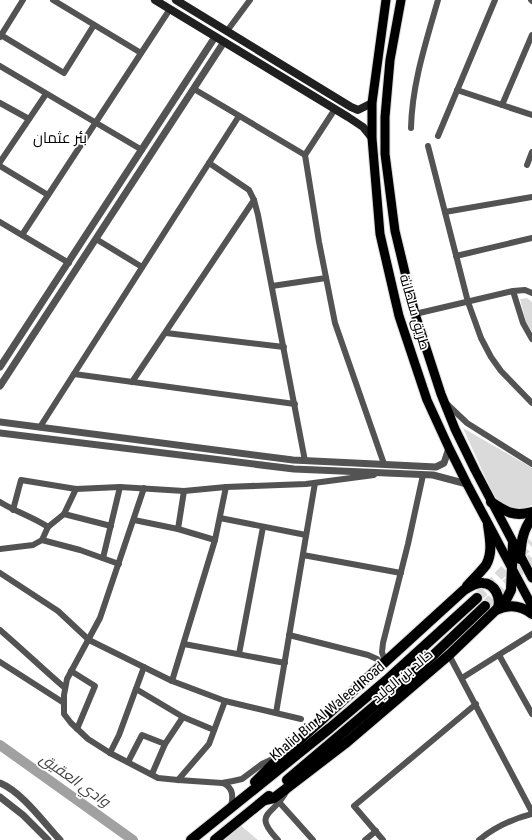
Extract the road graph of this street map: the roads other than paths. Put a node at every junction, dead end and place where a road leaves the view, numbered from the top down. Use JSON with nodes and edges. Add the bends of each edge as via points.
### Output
{"nodes":[{"id":1,"x":23,"y":0,"type":"edge"},
{"id":2,"x":53,"y":0,"type":"edge"},
{"id":3,"x":155,"y":0,"type":"edge"},
{"id":4,"x":176,"y":0,"type":"edge"},
{"id":5,"x":250,"y":0,"type":"edge"},
{"id":6,"x":386,"y":0,"type":"edge"},
{"id":7,"x":401,"y":0,"type":"edge"},
{"id":8,"x":438,"y":0,"type":"edge"},
{"id":9,"x":494,"y":0,"type":"edge"},
{"id":10,"x":170,"y":9,"type":"junction"},
{"id":11,"x":94,"y":24,"type":"junction"},
{"id":12,"x":227,"y":31,"type":"junction"},
{"id":13,"x":532,"y":35,"type":"edge"},
{"id":14,"x":1,"y":36,"type":"edge"},
{"id":15,"x":215,"y":37,"type":"junction"},
{"id":16,"x":224,"y":42,"type":"junction"},
{"id":17,"x":141,"y":53,"type":"junction"},
{"id":18,"x":0,"y":66,"type":"edge"},
{"id":19,"x":194,"y":89,"type":"junction"},
{"id":20,"x":457,"y":90,"type":"junction"},
{"id":21,"x":46,"y":94,"type":"junction"},
{"id":22,"x":0,"y":103,"type":"edge"},
{"id":23,"x":372,"y":103,"type":"junction"},
{"id":24,"x":502,"y":105,"type":"junction"},
{"id":25,"x":336,"y":109,"type":"junction"},
{"id":26,"x":532,"y":115,"type":"edge"},
{"id":27,"x":239,"y":116,"type":"junction"},
{"id":28,"x":29,"y":119,"type":"junction"},
{"id":29,"x":96,"y":123,"type":"junction"},
{"id":30,"x":411,"y":128,"type":"dead end"},
{"id":31,"x":438,"y":136,"type":"dead end"},
{"id":32,"x":372,"y":138,"type":"junction"},
{"id":33,"x":428,"y":146,"type":"dead end"},
{"id":34,"x":142,"y":150,"type":"junction"},
{"id":35,"x":532,"y":152,"type":"edge"},
{"id":36,"x":305,"y":155,"type":"junction"},
{"id":37,"x":0,"y":162,"type":"edge"},
{"id":38,"x":209,"y":163,"type":"junction"},
{"id":39,"x":527,"y":165,"type":"dead end"},
{"id":40,"x":0,"y":166,"type":"edge"},
{"id":41,"x":48,"y":196,"type":"junction"},
{"id":42,"x":532,"y":197,"type":"edge"},
{"id":43,"x":254,"y":200,"type":"junction"},
{"id":44,"x":445,"y":212,"type":"junction"},
{"id":45,"x":0,"y":222,"type":"edge"},
{"id":46,"x":22,"y":236,"type":"junction"},
{"id":47,"x":532,"y":238,"type":"edge"},
{"id":48,"x":96,"y":239,"type":"junction"},
{"id":49,"x":456,"y":256,"type":"junction"},
{"id":50,"x":69,"y":263,"type":"junction"},
{"id":51,"x":142,"y":267,"type":"junction"},
{"id":52,"x":326,"y":278,"type":"junction"},
{"id":53,"x":272,"y":286,"type":"junction"},
{"id":54,"x":513,"y":291,"type":"junction"},
{"id":55,"x":532,"y":293,"type":"edge"},
{"id":56,"x":468,"y":302,"type":"junction"},
{"id":57,"x":415,"y":314,"type":"junction"},
{"id":58,"x":166,"y":333,"type":"junction"},
{"id":59,"x":532,"y":339,"type":"edge"},
{"id":60,"x":284,"y":347,"type":"junction"},
{"id":61,"x":0,"y":368,"type":"edge"},
{"id":62,"x":74,"y":374,"type":"junction"},
{"id":63,"x":132,"y":382,"type":"junction"},
{"id":64,"x":0,"y":386,"type":"edge"},
{"id":65,"x":444,"y":401,"type":"junction"},
{"id":66,"x":532,"y":403,"type":"edge"},
{"id":67,"x":295,"y":404,"type":"junction"},
{"id":68,"x":0,"y":422,"type":"edge"},
{"id":69,"x":40,"y":427,"type":"junction"},
{"id":70,"x":0,"y":433,"type":"edge"},
{"id":71,"x":449,"y":448,"type":"junction"},
{"id":72,"x":305,"y":461,"type":"junction"},
{"id":73,"x":384,"y":464,"type":"junction"},
{"id":74,"x":532,"y":464,"type":"edge"},
{"id":75,"x":384,"y":473,"type":"junction"},
{"id":76,"x":423,"y":475,"type":"junction"},
{"id":77,"x":315,"y":483,"type":"junction"},
{"id":78,"x":467,"y":484,"type":"junction"},
{"id":79,"x":120,"y":486,"type":"junction"},
{"id":80,"x":226,"y":487,"type":"junction"},
{"id":81,"x":144,"y":488,"type":"junction"},
{"id":82,"x":76,"y":489,"type":"junction"},
{"id":83,"x":184,"y":491,"type":"junction"},
{"id":84,"x":0,"y":502,"type":"edge"},
{"id":85,"x":491,"y":502,"type":"junction"},
{"id":86,"x":13,"y":510,"type":"junction"},
{"id":87,"x":532,"y":512,"type":"edge"},
{"id":88,"x":64,"y":514,"type":"junction"},
{"id":89,"x":220,"y":518,"type":"junction"},
{"id":90,"x":532,"y":518,"type":"edge"},
{"id":91,"x":134,"y":520,"type":"junction"},
{"id":92,"x":488,"y":525,"type":"junction"},
{"id":93,"x":111,"y":526,"type":"junction"},
{"id":94,"x":48,"y":527,"type":"junction"},
{"id":95,"x":263,"y":527,"type":"junction"},
{"id":96,"x":178,"y":529,"type":"junction"},
{"id":97,"x":306,"y":535,"type":"junction"},
{"id":98,"x":42,"y":540,"type":"junction"},
{"id":99,"x":215,"y":540,"type":"junction"},
{"id":100,"x":513,"y":543,"type":"junction"},
{"id":101,"x":0,"y":549,"type":"edge"},
{"id":102,"x":303,"y":555,"type":"junction"},
{"id":103,"x":520,"y":556,"type":"junction"},
{"id":104,"x":104,"y":558,"type":"junction"},
{"id":105,"x":119,"y":564,"type":"junction"},
{"id":106,"x":513,"y":570,"type":"junction"},
{"id":107,"x":0,"y":573,"type":"edge"},
{"id":108,"x":401,"y":573,"type":"junction"},
{"id":109,"x":532,"y":578,"type":"edge"},
{"id":110,"x":518,"y":580,"type":"junction"},
{"id":111,"x":466,"y":589,"type":"junction"},
{"id":112,"x":477,"y":598,"type":"tunnel mouth"},
{"id":113,"x":486,"y":606,"type":"tunnel mouth"},
{"id":114,"x":532,"y":606,"type":"edge"},
{"id":115,"x":497,"y":609,"type":"junction"},
{"id":116,"x":532,"y":614,"type":"edge"},
{"id":117,"x":0,"y":630,"type":"edge"},
{"id":118,"x":532,"y":634,"type":"edge"},
{"id":119,"x":289,"y":635,"type":"junction"},
{"id":120,"x":89,"y":640,"type":"junction"},
{"id":121,"x":184,"y":644,"type":"junction"},
{"id":122,"x":239,"y":654,"type":"junction"},
{"id":123,"x":449,"y":655,"type":"junction"},
{"id":124,"x":499,"y":655,"type":"junction"},
{"id":125,"x":0,"y":662,"type":"edge"},
{"id":126,"x":285,"y":663,"type":"junction"},
{"id":127,"x":384,"y":663,"type":"junction"},
{"id":128,"x":144,"y":666,"type":"junction"},
{"id":129,"x":71,"y":671,"type":"junction"},
{"id":130,"x":462,"y":678,"type":"junction"},
{"id":131,"x":172,"y":681,"type":"junction"},
{"id":132,"x":66,"y":688,"type":"junction"},
{"id":133,"x":136,"y":689,"type":"junction"},
{"id":134,"x":226,"y":701,"type":"junction"},
{"id":135,"x":64,"y":703,"type":"junction"},
{"id":136,"x":476,"y":704,"type":"junction"},
{"id":137,"x":276,"y":713,"type":"junction"},
{"id":138,"x":532,"y":714,"type":"edge"},
{"id":139,"x":183,"y":717,"type":"junction"},
{"id":140,"x":301,"y":719,"type":"dead end"},
{"id":141,"x":77,"y":729,"type":"junction"},
{"id":142,"x":214,"y":730,"type":"junction"},
{"id":143,"x":165,"y":744,"type":"junction"},
{"id":144,"x":110,"y":752,"type":"junction"},
{"id":145,"x":281,"y":756,"type":"junction"},
{"id":146,"x":128,"y":762,"type":"junction"},
{"id":147,"x":152,"y":774,"type":"junction"},
{"id":148,"x":178,"y":780,"type":"junction"},
{"id":149,"x":0,"y":783,"type":"edge"},
{"id":150,"x":222,"y":783,"type":"junction"},
{"id":151,"x":288,"y":787,"type":"junction"},
{"id":152,"x":252,"y":791,"type":"junction"},
{"id":153,"x":0,"y":797,"type":"edge"},
{"id":154,"x":265,"y":800,"type":"junction"},
{"id":155,"x":279,"y":802,"type":"junction"},
{"id":156,"x":228,"y":810,"type":"junction"},
{"id":157,"x":532,"y":813,"type":"edge"},
{"id":158,"x":376,"y":831,"type":"junction"},
{"id":159,"x":48,"y":840,"type":"edge"},
{"id":160,"x":60,"y":840,"type":"edge"},
{"id":161,"x":191,"y":840,"type":"edge"},
{"id":162,"x":215,"y":840,"type":"edge"},
{"id":163,"x":278,"y":840,"type":"edge"},
{"id":164,"x":313,"y":840,"type":"edge"},
{"id":165,"x":365,"y":840,"type":"edge"},
{"id":166,"x":383,"y":840,"type":"edge"},
{"id":167,"x":479,"y":840,"type":"edge"}],
"edges":[{"from":1,"to":14,"type":"street"},
{"from":2,"to":11,"type":"street"},
{"from":3,"to":10,"type":"main road"},
{"from":4,"to":12,"type":"main road"},
{"from":5,"to":12,"type":"street"},
{"from":6,"to":23,"type":"main road","name":"طريق سلطانة"},
{"from":7,"to":57,"type":"main road","name":"طريق سلطانة","via":[[390,60],[385,154],[395,231]]},
{"from":8,"to":30,"type":"street","via":[[422,55],[411,110]]},
{"from":9,"to":20,"type":"street"},
{"from":10,"to":15,"type":"main road"},
{"from":10,"to":17,"type":"street"},
{"from":11,"to":14,"type":"street","via":[[64,73]]},
{"from":11,"to":17,"type":"street"},
{"from":12,"to":23,"type":"main road","via":[[351,107],[358,110]]},
{"from":13,"to":24,"type":"street"},
{"from":15,"to":16,"type":"main road"},
{"from":15,"to":34,"type":"street"},
{"from":16,"to":19,"type":"street"},
{"from":16,"to":25,"type":"main road"},
{"from":17,"to":29,"type":"street"},
{"from":18,"to":21,"type":"street"},
{"from":19,"to":27,"type":"street"},
{"from":19,"to":48,"type":"street"},
{"from":20,"to":24,"type":"street"},
{"from":20,"to":31,"type":"street"},
{"from":21,"to":28,"type":"street"},
{"from":21,"to":29,"type":"street"},
{"from":22,"to":28,"type":"street"},
{"from":23,"to":32,"type":"main road","name":"طريق سلطانة"},
{"from":24,"to":26,"type":"street"},
{"from":25,"to":32,"type":"main road","via":[[363,127]]},
{"from":25,"to":36,"type":"street"},
{"from":27,"to":36,"type":"street"},
{"from":27,"to":38,"type":"street"},
{"from":28,"to":37,"type":"street"},
{"from":29,"to":34,"type":"street"},
{"from":29,"to":41,"type":"street"},
{"from":32,"to":71,"type":"main road","name":"طريق سلطانة","via":[[380,234],[399,316],[427,400]]},
{"from":33,"to":44,"type":"street"},
{"from":34,"to":50,"type":"street"},
{"from":35,"to":39,"type":"street"},
{"from":36,"to":52,"type":"street"},
{"from":38,"to":43,"type":"street","via":[[249,190]]},
{"from":38,"to":51,"type":"street"},
{"from":40,"to":41,"type":"street"},
{"from":41,"to":46,"type":"street"},
{"from":42,"to":44,"type":"street"},
{"from":43,"to":53,"type":"street"},
{"from":43,"to":58,"type":"street"},
{"from":44,"to":49,"type":"street"},
{"from":45,"to":46,"type":"street"},
{"from":46,"to":50,"type":"street"},
{"from":47,"to":49,"type":"street"},
{"from":48,"to":51,"type":"street"},
{"from":48,"to":64,"type":"street"},
{"from":49,"to":56,"type":"street"},
{"from":50,"to":61,"type":"street"},
{"from":51,"to":62,"type":"street"},
{"from":52,"to":53,"type":"street"},
{"from":52,"to":73,"type":"street","via":[[335,323]]},
{"from":53,"to":60,"type":"street"},
{"from":54,"to":55,"type":"street","via":[[525,290]]},
{"from":54,"to":56,"type":"street"},
{"from":54,"to":59,"type":"street","via":[[523,323]]},
{"from":56,"to":57,"type":"street"},
{"from":56,"to":66,"type":"street","via":[[491,357]]},
{"from":57,"to":65,"type":"main road","name":"طريق سلطانة"},
{"from":58,"to":60,"type":"street"},
{"from":58,"to":63,"type":"street"},
{"from":60,"to":67,"type":"street"},
{"from":62,"to":63,"type":"street"},
{"from":62,"to":69,"type":"street"},
{"from":63,"to":67,"type":"street"},
{"from":65,"to":74,"type":"street","via":[[467,423]]},
{"from":65,"to":85,"type":"main road","name":"طريق سلطانة"},
{"from":67,"to":72,"type":"street"},
{"from":68,"to":69,"type":"street"},
{"from":69,"to":72,"type":"street"},
{"from":70,"to":75,"type":"street","via":[[294,469]]},
{"from":71,"to":73,"type":"street","via":[[444,463],[436,467]]},
{"from":71,"to":78,"type":"main road","name":"طريق سلطانة"},
{"from":72,"to":73,"type":"street"},
{"from":75,"to":76,"type":"street"},
{"from":75,"to":77,"type":"street"},
{"from":76,"to":78,"type":"street","via":[[433,475]]},
{"from":76,"to":108,"type":"street"},
{"from":77,"to":80,"type":"street"},
{"from":77,"to":97,"type":"street"},
{"from":78,"to":92,"type":"main road","name":"طريق سلطانة"},
{"from":79,"to":81,"type":"street"},
{"from":79,"to":82,"type":"street"},
{"from":79,"to":93,"type":"street"},
{"from":80,"to":83,"type":"street"},
{"from":80,"to":89,"type":"street"},
{"from":81,"to":83,"type":"street"},
{"from":81,"to":91,"type":"street"},
{"from":82,"to":86,"type":"street","via":[[21,480]]},
{"from":82,"to":88,"type":"street"},
{"from":83,"to":96,"type":"street"},
{"from":84,"to":86,"type":"street"},
{"from":85,"to":87,"type":"highway","via":[[510,513],[521,515]]},
{"from":85,"to":100,"type":"main road","name":"طريق سلطانة"},
{"from":86,"to":94,"type":"street"},
{"from":88,"to":93,"type":"street"},
{"from":88,"to":94,"type":"street"},
{"from":89,"to":95,"type":"street"},
{"from":89,"to":99,"type":"street"},
{"from":90,"to":103,"type":"highway","via":[[524,531]]},
{"from":91,"to":96,"type":"street"},
{"from":91,"to":105,"type":"street"},
{"from":92,"to":106,"type":"main road","name":"طريق سلطانة"},
{"from":92,"to":111,"type":"highway","name":"خالد بن الوليد","via":[[491,547],[489,556],[486,564]]},
{"from":93,"to":104,"type":"street"},
{"from":94,"to":98,"type":"street"},
{"from":95,"to":97,"type":"street"},
{"from":95,"to":122,"type":"street"},
{"from":96,"to":99,"type":"street"},
{"from":97,"to":102,"type":"street"},
{"from":98,"to":101,"type":"street","via":[[33,545]]},
{"from":98,"to":104,"type":"street"},
{"from":99,"to":121,"type":"street"},
{"from":100,"to":103,"type":"main road","name":"طريق سلطانة"},
{"from":100,"to":106,"type":"highway","name":"خالد بن الوليد"},
{"from":102,"to":108,"type":"street"},
{"from":102,"to":119,"type":"street"},
{"from":103,"to":109,"type":"main road","name":"طريق سلطانة"},
{"from":103,"to":110,"type":"highway"},
{"from":104,"to":105,"type":"street"},
{"from":105,"to":120,"type":"street","via":[[100,618]]},
{"from":106,"to":110,"type":"main road","name":"طريق سلطانة"},
{"from":106,"to":115,"type":"highway","name":"خالد بن الوليد","via":[[509,595]]},
{"from":107,"to":120,"type":"street","via":[[58,611]]},
{"from":108,"to":127,"type":"street","via":[[382,643]]},
{"from":110,"to":114,"type":"main road","name":"طريق سلطانة"},
{"from":111,"to":115,"type":"highway","via":[[479,583],[488,584],[498,595]]},
{"from":111,"to":127,"type":"highway","name":"خالد بن الوليد"},
{"from":112,"to":152,"type":"highway","name":"Khalid Bin Al Waleed Road","via":[[389,678]]},
{"from":113,"to":154,"type":"highway","name":"Khalid Bin Al Waleed Road","via":[[424,664]]},
{"from":115,"to":116,"type":"highway","via":[[515,606],[524,608]]},
{"from":115,"to":123,"type":"highway","name":"خالد بن الوليد"},
{"from":117,"to":132,"type":"street"},
{"from":118,"to":124,"type":"street"},
{"from":119,"to":126,"type":"street"},
{"from":119,"to":127,"type":"street","via":[[368,655]]},
{"from":120,"to":128,"type":"street"},
{"from":120,"to":129,"type":"street"},
{"from":121,"to":122,"type":"street"},
{"from":121,"to":131,"type":"street"},
{"from":122,"to":126,"type":"street"},
{"from":123,"to":130,"type":"street"},
{"from":123,"to":151,"type":"highway","name":"خالد بن الوليد","via":[[347,742]]},
{"from":124,"to":130,"type":"street"},
{"from":124,"to":138,"type":"street"},
{"from":125,"to":135,"type":"street"},
{"from":126,"to":137,"type":"street"},
{"from":127,"to":145,"type":"highway","name":"خالد بن الوليد"},
{"from":128,"to":131,"type":"street"},
{"from":128,"to":133,"type":"street"},
{"from":129,"to":132,"type":"street"},
{"from":129,"to":141,"type":"street","via":[[95,686]]},
{"from":130,"to":136,"type":"street"},
{"from":131,"to":134,"type":"street"},
{"from":132,"to":135,"type":"street"},
{"from":133,"to":139,"type":"street"},
{"from":133,"to":144,"type":"street"},
{"from":134,"to":137,"type":"street"},
{"from":134,"to":142,"type":"street"},
{"from":135,"to":141,"type":"street","via":[[64,714]]},
{"from":136,"to":157,"type":"street"},
{"from":136,"to":158,"type":"street","via":[[354,806]]},
{"from":137,"to":140,"type":"street"},
{"from":139,"to":142,"type":"street"},
{"from":139,"to":143,"type":"street"},
{"from":141,"to":144,"type":"street"},
{"from":142,"to":148,"type":"street","via":[[209,744]]},
{"from":143,"to":146,"type":"street","via":[[142,735]]},
{"from":143,"to":147,"type":"street"},
{"from":144,"to":146,"type":"street"},
{"from":145,"to":150,"type":"street","via":[[262,764],[242,779]]},
{"from":145,"to":152,"type":"highway","name":"خالد بن الوليد","via":[[257,780]]},
{"from":146,"to":147,"type":"street"},
{"from":147,"to":148,"type":"street","via":[[158,778]]},
{"from":148,"to":150,"type":"street"},
{"from":149,"to":160,"type":"street","via":[[21,797]]},
{"from":150,"to":156,"type":"street","via":[[228,785],[232,792]]},
{"from":151,"to":154,"type":"highway","name":"خالد بن الوليد","via":[[274,798]]},
{"from":151,"to":155,"type":"street"},
{"from":152,"to":156,"type":"highway","name":"Khalid Bin Al Waleed Road"},
{"from":153,"to":159,"type":"street"},
{"from":154,"to":162,"type":"highway","name":"Khalid Bin Al Waleed Road"},
{"from":155,"to":163,"type":"street","via":[[265,818],[266,827]]},
{"from":155,"to":164,"type":"street"},
{"from":156,"to":161,"type":"highway","name":"Khalid Bin Al Waleed Road"},
{"from":157,"to":167,"type":"street","via":[[498,826]]},
{"from":158,"to":165,"type":"street"},
{"from":158,"to":166,"type":"street"}]}
